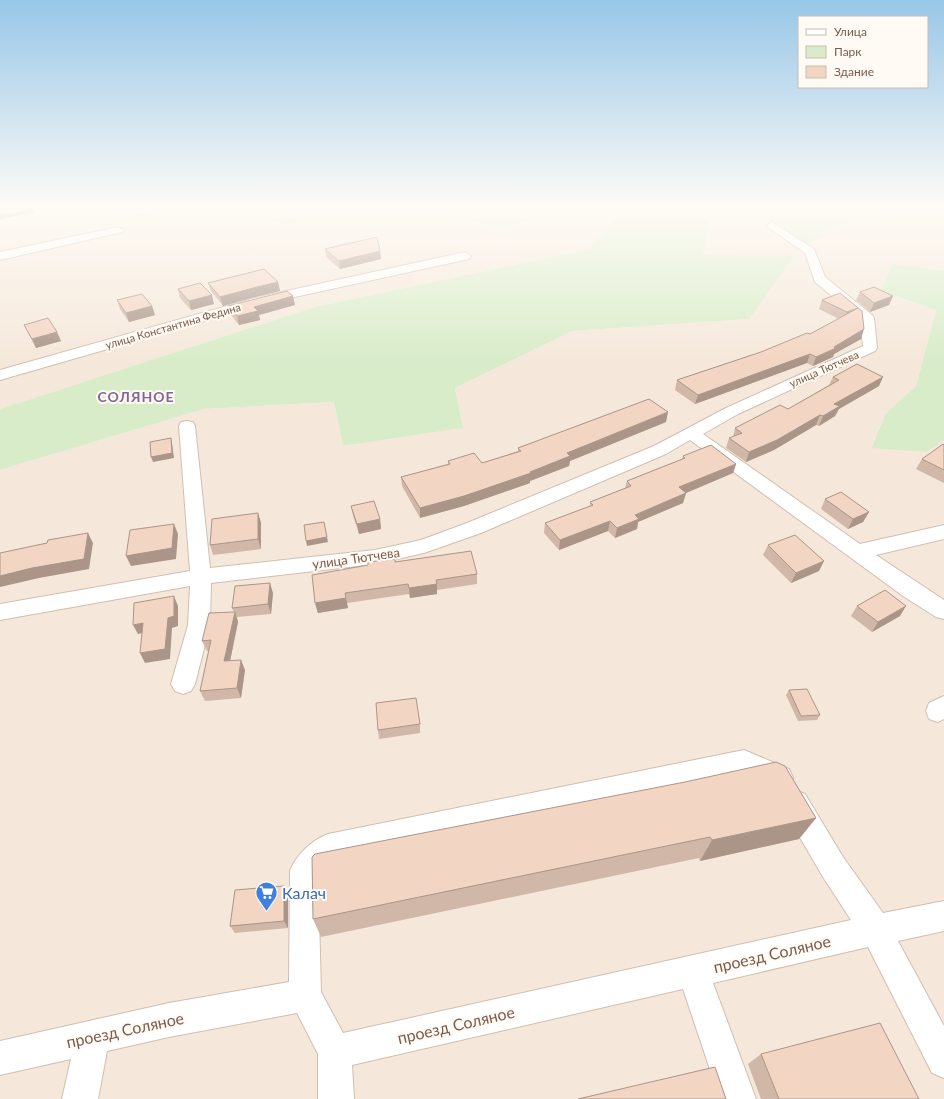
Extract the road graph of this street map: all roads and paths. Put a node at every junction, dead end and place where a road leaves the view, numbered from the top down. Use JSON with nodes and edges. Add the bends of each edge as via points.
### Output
{"nodes":[{"id":1,"x":450,"y":259,"type":"edge"},
{"id":2,"x":812,"y":259,"type":"edge"},
{"id":3,"x":0,"y":375,"type":"edge"},
{"id":4,"x":187,"y":426,"type":"dead end"},
{"id":5,"x":692,"y":433,"type":"junction"},
{"id":6,"x":944,"y":532,"type":"edge"},
{"id":7,"x":858,"y":552,"type":"junction"},
{"id":8,"x":201,"y":576,"type":"junction"},
{"id":9,"x":944,"y":611,"type":"edge"},
{"id":10,"x":0,"y":612,"type":"edge"},
{"id":11,"x":183,"y":684,"type":"dead end"},
{"id":12,"x":944,"y":916,"type":"edge"},
{"id":13,"x":876,"y":930,"type":"junction"},
{"id":14,"x":693,"y":972,"type":"junction"},
{"id":15,"x":305,"y":995,"type":"junction"},
{"id":16,"x":93,"y":1037,"type":"junction"},
{"id":17,"x":335,"y":1052,"type":"junction"},
{"id":18,"x":0,"y":1058,"type":"edge"},
{"id":19,"x":944,"y":1061,"type":"edge"},
{"id":20,"x":80,"y":1099,"type":"edge"},
{"id":21,"x":336,"y":1099,"type":"edge"},
{"id":22,"x":738,"y":1099,"type":"edge"}],
"edges":[{"from":1,"to":3,"type":"street","name":"улица Константина Федина","via":[[264,300]]},
{"from":2,"to":5,"type":"street","name":"улица Тютчева","via":[[818,280],[867,318],[870,348],[732,411]]},
{"from":4,"to":8,"type":"street"},
{"from":5,"to":7,"type":"street"},
{"from":5,"to":8,"type":"street","name":"улица Тютчева","via":[[632,462],[474,528],[424,546],[375,557]]},
{"from":6,"to":7,"type":"street"},
{"from":7,"to":9,"type":"street"},
{"from":8,"to":10,"type":"street","name":"улица Тютчева"},
{"from":8,"to":11,"type":"street","via":[[199,624]]},
{"from":12,"to":13,"type":"street","name":"проезд Соляное"},
{"from":13,"to":14,"type":"street","name":"проезд Соляное"},
{"from":13,"to":15,"type":"street","via":[[833,867],[781,779],[744,762],[328,848],[304,871]]},
{"from":13,"to":19,"type":"street"},
{"from":14,"to":17,"type":"street","name":"проезд Соляное"},
{"from":14,"to":22,"type":"street"},
{"from":15,"to":16,"type":"street","name":"проезд Соляное"},
{"from":15,"to":17,"type":"street"},
{"from":16,"to":18,"type":"street","name":"проезд Соляное"},
{"from":16,"to":20,"type":"street"},
{"from":17,"to":21,"type":"street"}]}
